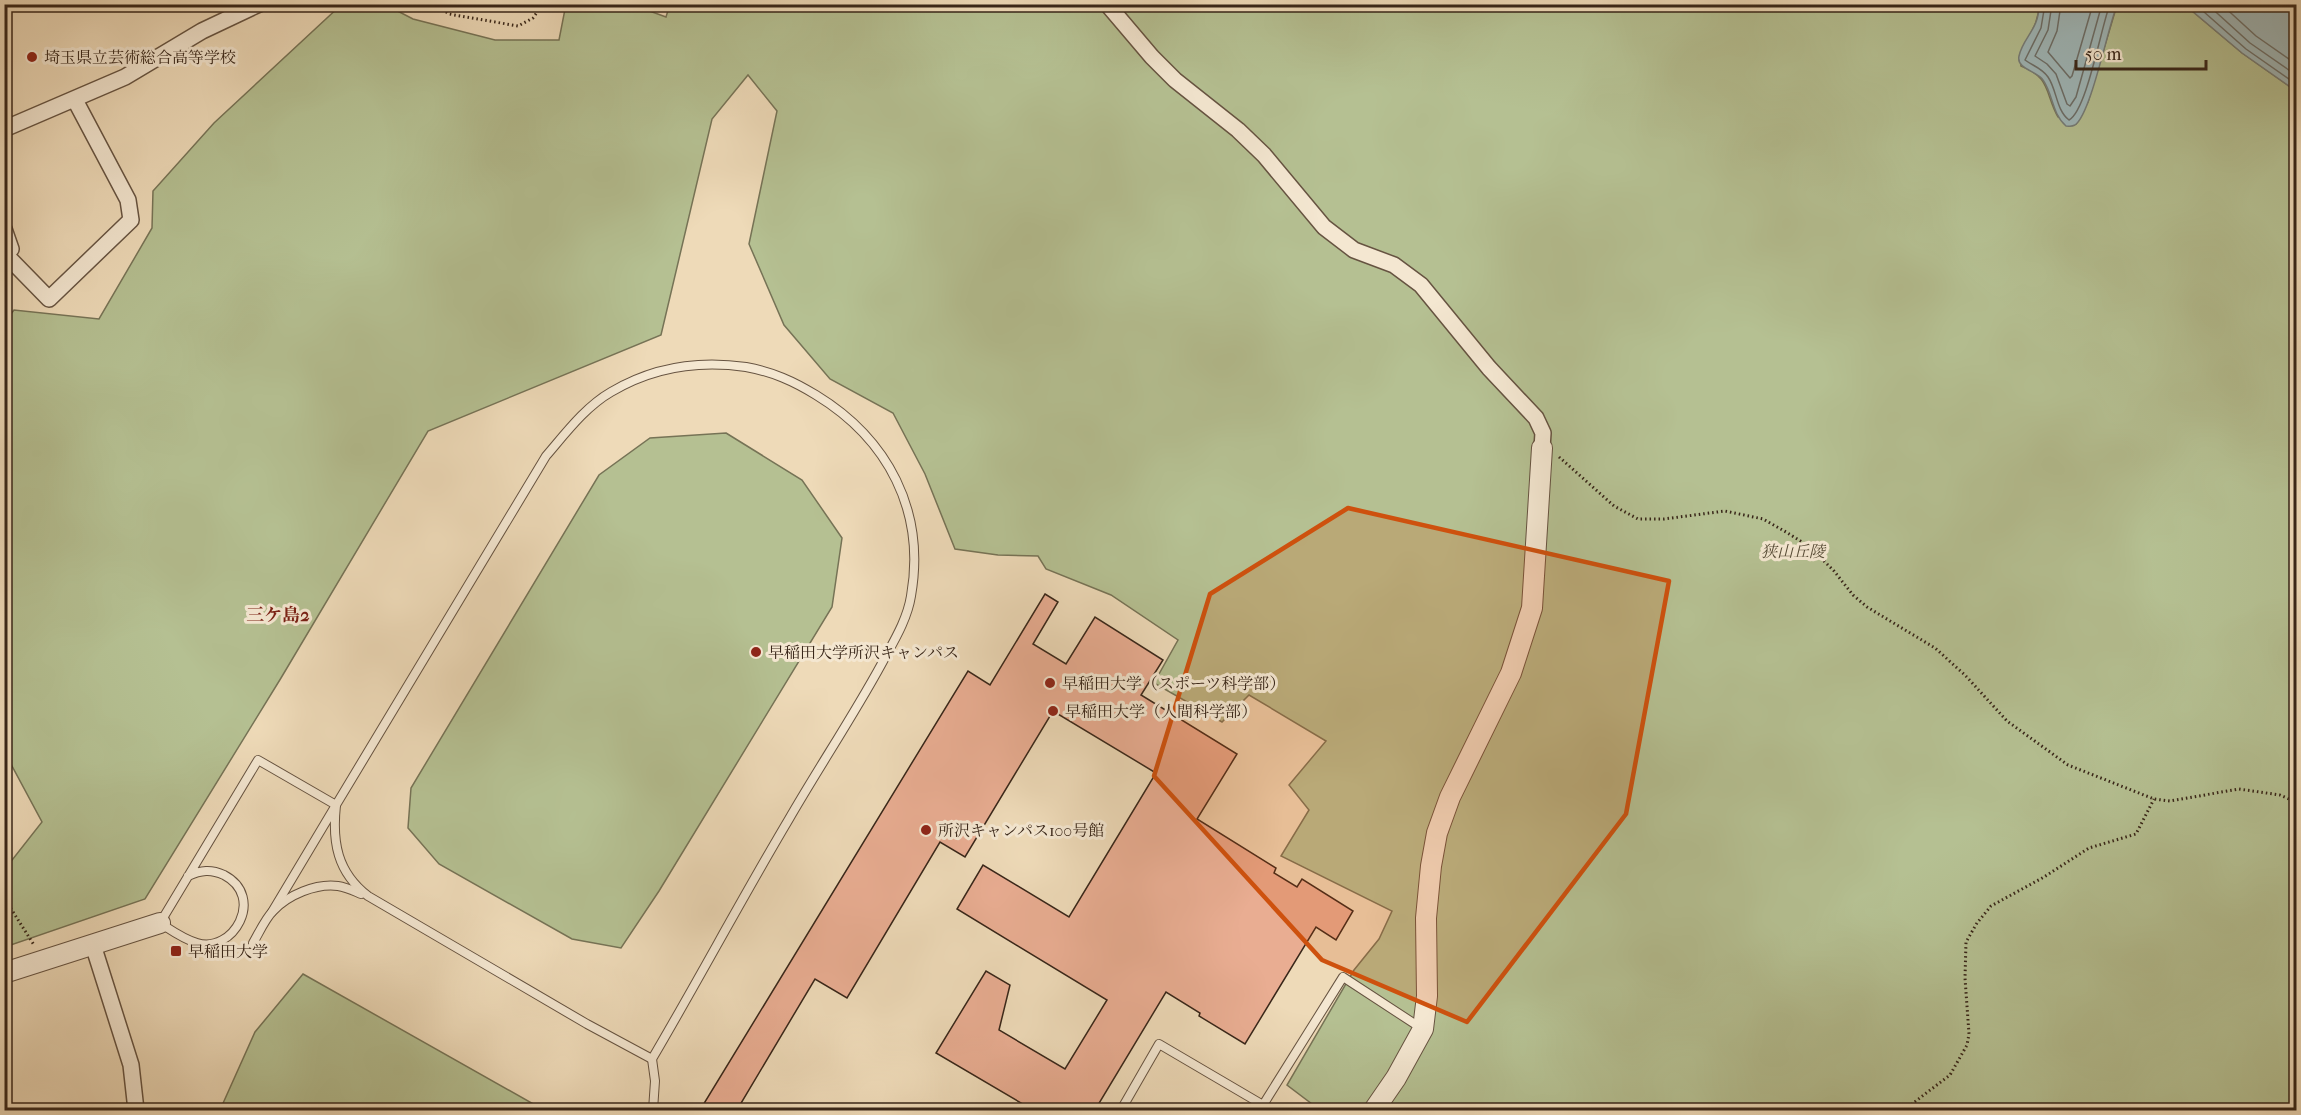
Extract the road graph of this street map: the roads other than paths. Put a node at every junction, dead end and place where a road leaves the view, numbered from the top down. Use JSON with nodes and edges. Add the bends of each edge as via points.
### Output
{"nodes":[{"id":1,"x":258,"y":4,"type":"edge"},
{"id":2,"x":1107,"y":4,"type":"edge"},
{"id":3,"x":75,"y":100,"type":"junction"},
{"id":4,"x":4,"y":129,"type":"edge"},
{"id":5,"x":4,"y":229,"type":"edge"},
{"id":6,"x":5,"y":256,"type":"edge"},
{"id":7,"x":1542,"y":448,"type":"joint"},
{"id":8,"x":336,"y":805,"type":"junction"},
{"id":9,"x":188,"y":876,"type":"junction"},
{"id":10,"x":368,"y":896,"type":"junction"},
{"id":11,"x":272,"y":912,"type":"junction"},
{"id":12,"x":160,"y":923,"type":"junction"},
{"id":13,"x":254,"y":943,"type":"dead end"},
{"id":14,"x":93,"y":945,"type":"junction"},
{"id":15,"x":4,"y":972,"type":"edge"},
{"id":16,"x":1423,"y":1029,"type":"junction"},
{"id":17,"x":652,"y":1059,"type":"junction"},
{"id":18,"x":136,"y":1110,"type":"edge"},
{"id":19,"x":653,"y":1110,"type":"edge"},
{"id":20,"x":1121,"y":1110,"type":"edge"},
{"id":21,"x":1374,"y":1110,"type":"edge"}],
"edges":[{"from":1,"to":3,"type":"street"},
{"from":2,"to":7,"type":"street","via":[[1175,80],[1264,154],[1324,227],[1354,250],[1394,265],[1421,285],[1536,418],[1543,433]]},
{"from":3,"to":4,"type":"street"},
{"from":3,"to":6,"type":"street","via":[[128,200],[131,220],[49,299]]},
{"from":5,"to":6,"type":"street","via":[[11,249]]},
{"from":7,"to":16,"type":"street","via":[[1532,608],[1511,673],[1437,832],[1426,918],[1427,996]]},
{"from":8,"to":9,"type":"lane","via":[[258,760]]},
{"from":8,"to":10,"type":"lane","via":[[333,832],[338,854],[355,886]]},
{"from":8,"to":11,"type":"lane"},
{"from":8,"to":17,"type":"lane","via":[[546,456],[575,422],[609,393],[676,366],[734,365],[788,378],[855,423],[902,489],[914,544],[911,598],[866,692],[788,819]]},
{"from":9,"to":12,"type":"lane"},
{"from":9,"to":12,"type":"lane","via":[[210,870],[235,882],[244,895],[244,912],[236,928],[213,944],[199,944]]},
{"from":10,"to":11,"type":"lane","via":[[338,886],[318,887],[287,899]]},
{"from":10,"to":17,"type":"lane"},
{"from":11,"to":13,"type":"lane"},
{"from":12,"to":14,"type":"street"},
{"from":14,"to":15,"type":"street"},
{"from":14,"to":18,"type":"street","via":[[131,1065]]},
{"from":16,"to":20,"type":"lane","via":[[1342,977],[1263,1105],[1159,1044]]},
{"from":16,"to":21,"type":"street"},
{"from":17,"to":19,"type":"lane"}]}
